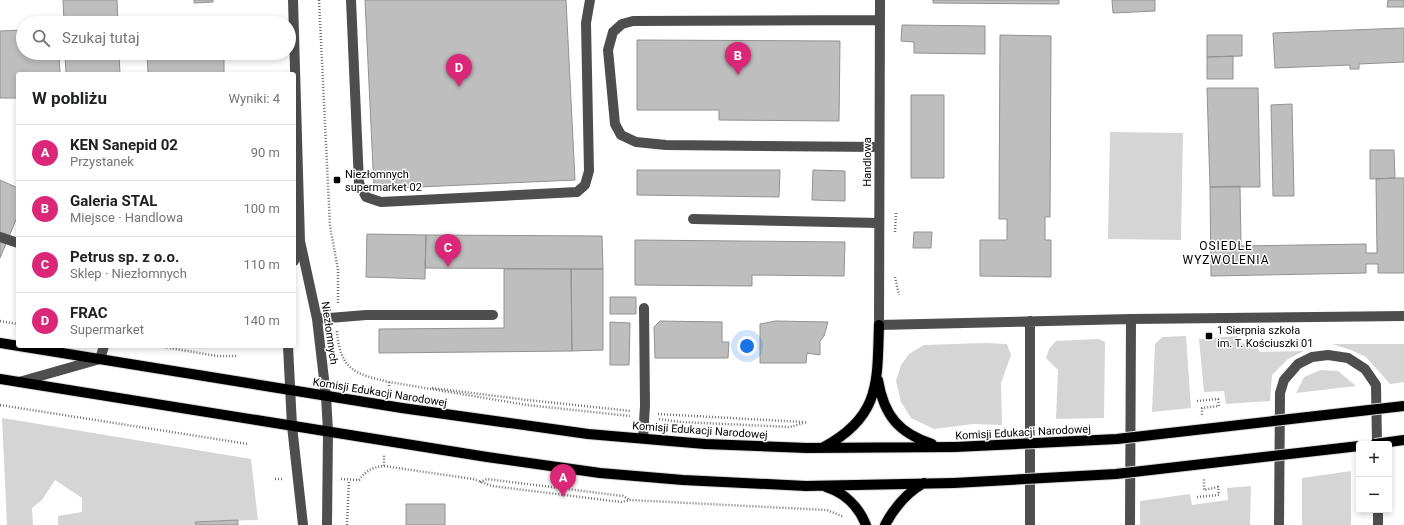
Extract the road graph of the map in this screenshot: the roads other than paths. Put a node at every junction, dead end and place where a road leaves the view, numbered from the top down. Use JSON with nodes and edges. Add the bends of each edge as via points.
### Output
{"nodes":[{"id":1,"x":293,"y":0,"type":"edge"},
{"id":2,"x":351,"y":0,"type":"edge"},
{"id":3,"x":590,"y":0,"type":"edge"},
{"id":4,"x":880,"y":0,"type":"edge"},
{"id":5,"x":293,"y":16,"type":"edge"},
{"id":6,"x":880,"y":20,"type":"junction"},
{"id":7,"x":295,"y":60,"type":"edge"},
{"id":8,"x":295,"y":72,"type":"edge"},
{"id":9,"x":296,"y":103,"type":"edge"},
{"id":10,"x":879,"y":147,"type":"junction"},
{"id":11,"x":693,"y":219,"type":"dead end"},
{"id":12,"x":879,"y":223,"type":"junction"},
{"id":13,"x":0,"y":236,"type":"edge"},
{"id":14,"x":300,"y":240,"type":"junction"},
{"id":15,"x":16,"y":242,"type":"edge"},
{"id":16,"x":296,"y":254,"type":"edge"},
{"id":17,"x":644,"y":308,"type":"dead end"},
{"id":18,"x":493,"y":315,"type":"dead end"},
{"id":19,"x":1404,"y":316,"type":"edge"},
{"id":20,"x":317,"y":319,"type":"junction"},
{"id":21,"x":1131,"y":319,"type":"junction"},
{"id":22,"x":1030,"y":321,"type":"junction"},
{"id":23,"x":879,"y":324,"type":"junction"},
{"id":24,"x":0,"y":343,"type":"edge"},
{"id":25,"x":16,"y":346,"type":"edge"},
{"id":26,"x":31,"y":348,"type":"edge"},
{"id":27,"x":103,"y":348,"type":"edge"},
{"id":28,"x":288,"y":348,"type":"edge"},
{"id":29,"x":100,"y":359,"type":"junction"},
{"id":30,"x":877,"y":374,"type":"junction"},
{"id":31,"x":0,"y":379,"type":"edge"},
{"id":32,"x":19,"y":382,"type":"junction"},
{"id":33,"x":290,"y":390,"type":"junction"},
{"id":34,"x":326,"y":396,"type":"junction"},
{"id":35,"x":1404,"y":406,"type":"edge"},
{"id":36,"x":292,"y":426,"type":"junction"},
{"id":37,"x":328,"y":431,"type":"junction"},
{"id":38,"x":644,"y":438,"type":"junction"},
{"id":39,"x":1404,"y":440,"type":"edge"},
{"id":40,"x":1376,"y":441,"type":"edge"},
{"id":41,"x":1392,"y":442,"type":"edge"},
{"id":42,"x":1356,"y":446,"type":"edge"},
{"id":43,"x":940,"y":447,"type":"junction"},
{"id":44,"x":822,"y":448,"type":"junction"},
{"id":45,"x":924,"y":484,"type":"junction"},
{"id":46,"x":821,"y":486,"type":"junction"},
{"id":47,"x":1378,"y":513,"type":"edge"},
{"id":48,"x":303,"y":525,"type":"edge"},
{"id":49,"x":327,"y":525,"type":"edge"},
{"id":50,"x":866,"y":525,"type":"edge"},
{"id":51,"x":885,"y":525,"type":"edge"},
{"id":52,"x":1030,"y":525,"type":"edge"},
{"id":53,"x":1130,"y":525,"type":"edge"},
{"id":54,"x":1279,"y":525,"type":"edge"},
{"id":55,"x":1378,"y":525,"type":"edge"}],
"edges":[{"from":1,"to":5,"type":"street","name":"Niezłomnych"},
{"from":2,"to":3,"type":"street","via":[[359,183],[366,197],[381,202],[577,192],[585,185],[589,171],[586,24]]},
{"from":4,"to":6,"type":"street","name":"Handlowa"},
{"from":6,"to":10,"type":"street","name":"Handlowa"},
{"from":6,"to":10,"type":"street","via":[[633,21],[622,24],[613,32],[608,50],[615,124],[621,135],[636,142],[666,145]]},
{"from":7,"to":8,"type":"street","name":"Niezłomnych"},
{"from":9,"to":14,"type":"street","name":"Niezłomnych"},
{"from":10,"to":12,"type":"street","name":"Handlowa"},
{"from":11,"to":12,"type":"street"},
{"from":12,"to":23,"type":"street","name":"Handlowa"},
{"from":13,"to":15,"type":"street"},
{"from":14,"to":16,"type":"street","name":"Niezłomnych"},
{"from":14,"to":20,"type":"street","name":"Niezłomnych"},
{"from":17,"to":38,"type":"street"},
{"from":18,"to":20,"type":"street","via":[[366,315]]},
{"from":19,"to":21,"type":"street"},
{"from":20,"to":34,"type":"street","name":"Niezłomnych"},
{"from":21,"to":22,"type":"street"},
{"from":21,"to":53,"type":"street"},
{"from":22,"to":23,"type":"street"},
{"from":22,"to":52,"type":"street"},
{"from":23,"to":30,"type":"main road"},
{"from":24,"to":25,"type":"main road","name":"Komisji Edukacji Narodowej"},
{"from":26,"to":29,"type":"main road","name":"Komisji Edukacji Narodowej"},
{"from":27,"to":29,"type":"street"},
{"from":28,"to":33,"type":"street"},
{"from":29,"to":32,"type":"street"},
{"from":29,"to":33,"type":"main road","name":"Komisji Edukacji Narodowej"},
{"from":30,"to":43,"type":"main road","via":[[882,402],[893,420],[914,437]]},
{"from":30,"to":44,"type":"main road","via":[[873,397],[860,421],[844,435]]},
{"from":31,"to":32,"type":"main road"},
{"from":32,"to":36,"type":"main road"},
{"from":33,"to":34,"type":"main road","name":"Komisji Edukacji Narodowej"},
{"from":33,"to":36,"type":"street"},
{"from":34,"to":37,"type":"street","name":"Niezłomnych"},
{"from":34,"to":38,"type":"main road","name":"Komisji Edukacji Narodowej","via":[[588,434]]},
{"from":35,"to":43,"type":"main road","name":"Komisji Edukacji Narodowej","bridge":true,"via":[[1117,439]]},
{"from":36,"to":37,"type":"main road"},
{"from":36,"to":48,"type":"street"},
{"from":37,"to":46,"type":"main road","via":[[600,473],[683,480]]},
{"from":37,"to":49,"type":"street","name":"Niezłomnych"},
{"from":38,"to":44,"type":"main road","name":"Komisji Edukacji Narodowej","via":[[705,444]]},
{"from":39,"to":41,"type":"main road","bridge":true},
{"from":40,"to":54,"type":"street","via":[[1376,385],[1365,369],[1348,358],[1328,355],[1312,357],[1298,364],[1284,380],[1280,393]]},
{"from":42,"to":45,"type":"main road","bridge":true,"via":[[1116,474]]},
{"from":43,"to":44,"type":"main road","name":"Komisji Edukacji Narodowej"},
{"from":45,"to":46,"type":"main road"},
{"from":45,"to":51,"type":"main road","via":[[898,505]]},
{"from":46,"to":50,"type":"main road","via":[[838,492],[851,502]]},
{"from":47,"to":55,"type":"street"}]}
